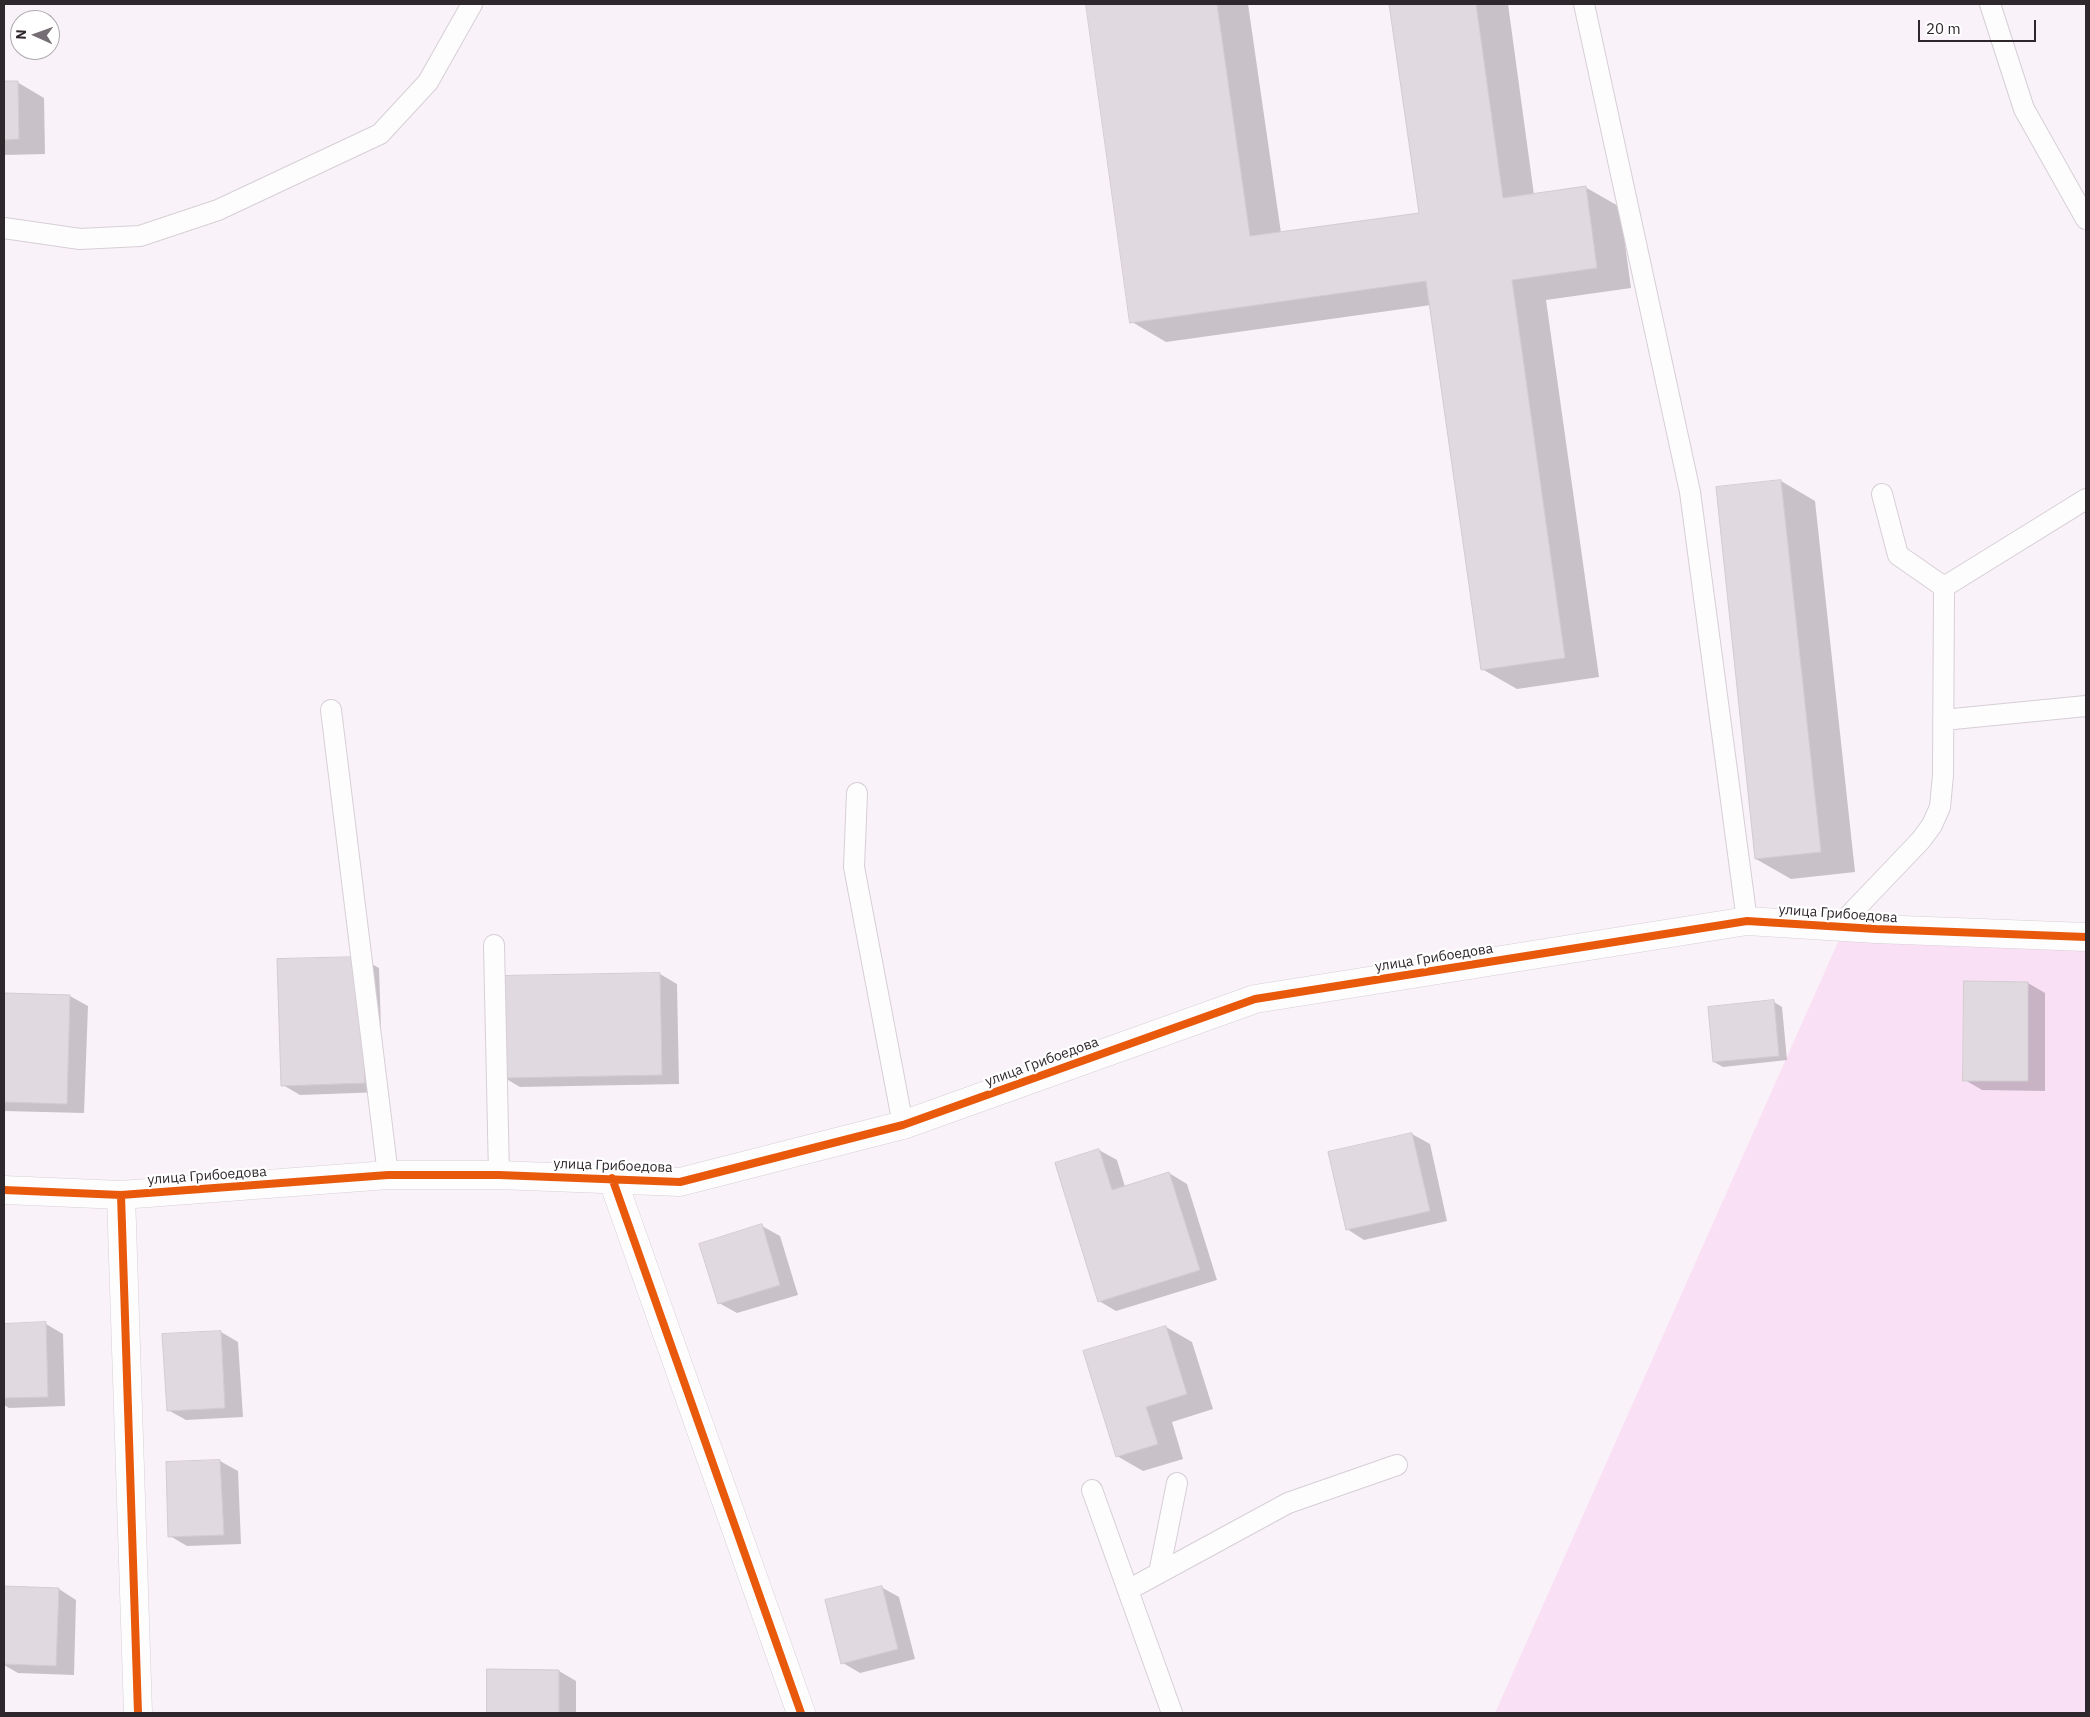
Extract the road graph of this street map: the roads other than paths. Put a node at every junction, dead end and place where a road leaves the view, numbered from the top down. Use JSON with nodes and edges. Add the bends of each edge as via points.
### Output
{"nodes":[{"id":1,"x":472,"y":4,"type":"edge"},
{"id":2,"x":1584,"y":4,"type":"edge"},
{"id":3,"x":1990,"y":4,"type":"edge"},
{"id":4,"x":2086,"y":219,"type":"edge"},
{"id":5,"x":4,"y":228,"type":"edge"},
{"id":6,"x":1882,"y":494,"type":"dead end"},
{"id":7,"x":2086,"y":499,"type":"edge"},
{"id":8,"x":1944,"y":587,"type":"junction"},
{"id":9,"x":2086,"y":706,"type":"edge"},
{"id":10,"x":331,"y":710,"type":"dead end"},
{"id":11,"x":1943,"y":720,"type":"junction"},
{"id":12,"x":857,"y":793,"type":"dead end"},
{"id":13,"x":1747,"y":921,"type":"junction"},
{"id":14,"x":1838,"y":927,"type":"junction"},
{"id":15,"x":2086,"y":937,"type":"edge"},
{"id":16,"x":494,"y":945,"type":"dead end"},
{"id":17,"x":903,"y":1125,"type":"junction"},
{"id":18,"x":388,"y":1175,"type":"junction"},
{"id":19,"x":499,"y":1175,"type":"junction"},
{"id":20,"x":612,"y":1178,"type":"junction"},
{"id":21,"x":4,"y":1190,"type":"edge"},
{"id":22,"x":121,"y":1195,"type":"junction"},
{"id":23,"x":1396,"y":1465,"type":"dead end"},
{"id":24,"x":1177,"y":1483,"type":"dead end"},
{"id":25,"x":1092,"y":1490,"type":"dead end"},
{"id":26,"x":1159,"y":1573,"type":"junction"},
{"id":27,"x":1128,"y":1590,"type":"junction"},
{"id":28,"x":138,"y":1713,"type":"edge"},
{"id":29,"x":801,"y":1713,"type":"edge"},
{"id":30,"x":1172,"y":1713,"type":"edge"}],
"edges":[{"from":1,"to":5,"type":"lane","via":[[428,82],[380,134],[218,210],[140,236],[80,239]]},
{"from":2,"to":13,"type":"lane","via":[[1690,492]]},
{"from":3,"to":4,"type":"lane","via":[[2024,109]]},
{"from":6,"to":8,"type":"lane","via":[[1898,555]]},
{"from":7,"to":8,"type":"lane"},
{"from":8,"to":11,"type":"lane"},
{"from":9,"to":11,"type":"lane"},
{"from":10,"to":18,"type":"lane"},
{"from":11,"to":14,"type":"lane","via":[[1940,807],[1932,825]]},
{"from":12,"to":17,"type":"lane","via":[[854,867]]},
{"from":13,"to":14,"type":"street","name":"улица Грибоедова"},
{"from":13,"to":17,"type":"street","name":"улица Грибоедова","via":[[1255,999]]},
{"from":14,"to":15,"type":"street","name":"улица Грибоедова"},
{"from":16,"to":19,"type":"lane"},
{"from":17,"to":20,"type":"street","name":"улица Грибоедова","via":[[680,1182]]},
{"from":18,"to":19,"type":"street","name":"улица Грибоедова"},
{"from":18,"to":22,"type":"street","name":"улица Грибоедова"},
{"from":19,"to":20,"type":"street","name":"улица Грибоедова"},
{"from":20,"to":29,"type":"street"},
{"from":21,"to":22,"type":"street","name":"улица Грибоедова"},
{"from":22,"to":28,"type":"street"},
{"from":23,"to":26,"type":"lane","via":[[1288,1503]]},
{"from":24,"to":26,"type":"lane"},
{"from":25,"to":27,"type":"lane"},
{"from":26,"to":27,"type":"lane"},
{"from":27,"to":30,"type":"lane"}]}
